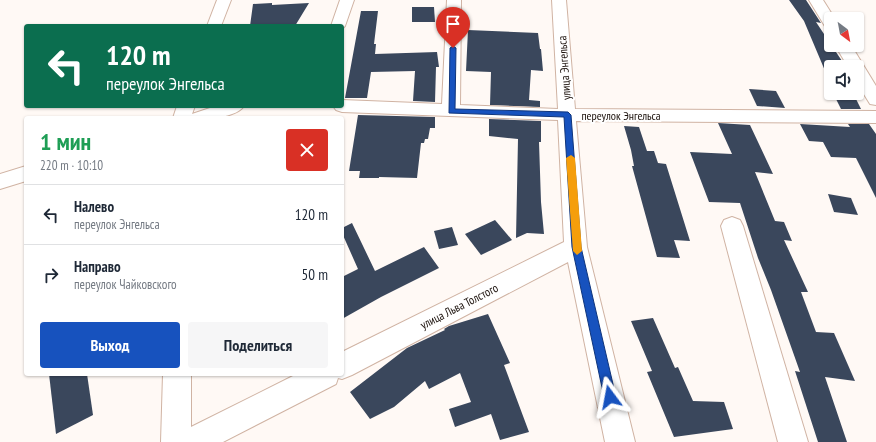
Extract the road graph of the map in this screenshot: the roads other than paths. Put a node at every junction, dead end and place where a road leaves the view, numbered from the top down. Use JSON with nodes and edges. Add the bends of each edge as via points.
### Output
{"nodes":[{"id":1,"x":224,"y":0,"type":"edge"},
{"id":2,"x":347,"y":0,"type":"edge"},
{"id":3,"x":454,"y":0,"type":"edge"},
{"id":4,"x":559,"y":0,"type":"edge"},
{"id":5,"x":816,"y":0,"type":"edge"},
{"id":6,"x":824,"y":13,"type":"edge"},
{"id":7,"x":215,"y":24,"type":"edge"},
{"id":8,"x":339,"y":24,"type":"edge"},
{"id":9,"x":864,"y":80,"type":"edge"},
{"id":10,"x":876,"y":100,"type":"edge"},
{"id":11,"x":344,"y":106,"type":"edge"},
{"id":12,"x":229,"y":108,"type":"edge"},
{"id":13,"x":451,"y":111,"type":"junction"},
{"id":14,"x":568,"y":115,"type":"junction"},
{"id":15,"x":204,"y":116,"type":"edge"},
{"id":16,"x":876,"y":117,"type":"edge"},
{"id":17,"x":24,"y":174,"type":"edge"},
{"id":18,"x":0,"y":182,"type":"edge"},
{"id":19,"x":732,"y":226,"type":"dead end"},
{"id":20,"x":576,"y":247,"type":"junction"},
{"id":21,"x":344,"y":365,"type":"edge"},
{"id":22,"x":177,"y":376,"type":"edge"},
{"id":23,"x":322,"y":376,"type":"edge"},
{"id":24,"x":176,"y":442,"type":"edge"},
{"id":25,"x":192,"y":442,"type":"edge"},
{"id":26,"x":620,"y":442,"type":"edge"},
{"id":27,"x":793,"y":442,"type":"edge"}],
"edges":[{"from":1,"to":7,"type":"street"},
{"from":2,"to":8,"type":"street"},
{"from":3,"to":13,"type":"street"},
{"from":4,"to":14,"type":"street","name":"улица Энгельса"},
{"from":5,"to":6,"type":"street"},
{"from":9,"to":10,"type":"street"},
{"from":11,"to":13,"type":"street","name":"переулок Энгельса"},
{"from":12,"to":15,"type":"street"},
{"from":13,"to":14,"type":"street","name":"переулок Энгельса"},
{"from":14,"to":16,"type":"street","name":"переулок Энгельса"},
{"from":14,"to":20,"type":"street","name":"улица Энгельса"},
{"from":17,"to":18,"type":"street"},
{"from":19,"to":27,"type":"street"},
{"from":20,"to":21,"type":"street","name":"улица Льва Толстого"},
{"from":20,"to":26,"type":"street","name":"улица Энгельса"},
{"from":22,"to":24,"type":"street"},
{"from":23,"to":25,"type":"street"}]}
